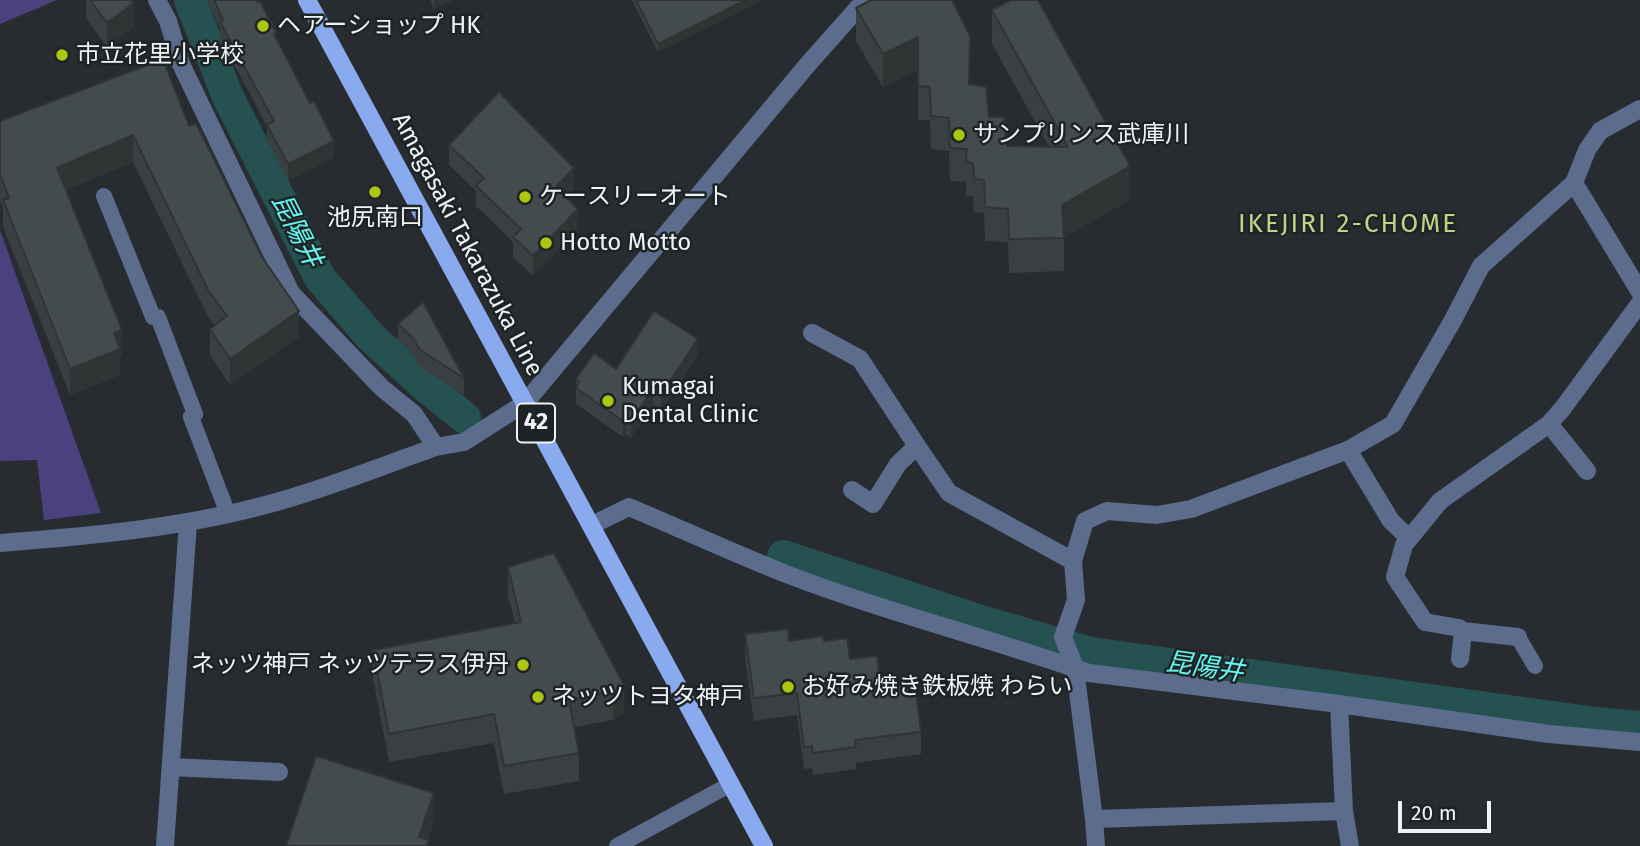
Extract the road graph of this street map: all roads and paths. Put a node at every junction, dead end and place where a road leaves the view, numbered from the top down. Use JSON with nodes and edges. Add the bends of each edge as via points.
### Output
{"nodes":[{"id":1,"x":157,"y":0,"type":"edge"},
{"id":2,"x":307,"y":0,"type":"edge"},
{"id":3,"x":865,"y":0,"type":"edge"},
{"id":4,"x":1640,"y":109,"type":"edge"},
{"id":5,"x":1574,"y":183,"type":"junction"},
{"id":6,"x":104,"y":196,"type":"dead end"},
{"id":7,"x":1640,"y":292,"type":"edge"},
{"id":8,"x":1640,"y":303,"type":"edge"},
{"id":9,"x":812,"y":333,"type":"dead end"},
{"id":10,"x":525,"y":402,"type":"junction"},
{"id":11,"x":1549,"y":424,"type":"junction"},
{"id":12,"x":917,"y":446,"type":"junction"},
{"id":13,"x":436,"y":447,"type":"junction"},
{"id":14,"x":1349,"y":450,"type":"junction"},
{"id":15,"x":1587,"y":471,"type":"dead end"},
{"id":16,"x":852,"y":490,"type":"dead end"},
{"id":17,"x":228,"y":514,"type":"junction"},
{"id":18,"x":188,"y":523,"type":"junction"},
{"id":19,"x":592,"y":525,"type":"junction"},
{"id":20,"x":1409,"y":538,"type":"junction"},
{"id":21,"x":0,"y":542,"type":"edge"},
{"id":22,"x":1073,"y":561,"type":"junction"},
{"id":23,"x":1463,"y":631,"type":"junction"},
{"id":24,"x":1518,"y":637,"type":"joint"},
{"id":25,"x":1460,"y":659,"type":"dead end"},
{"id":26,"x":1535,"y":666,"type":"dead end"},
{"id":27,"x":1074,"y":668,"type":"junction"},
{"id":28,"x":1339,"y":704,"type":"junction"},
{"id":29,"x":1640,"y":742,"type":"edge"},
{"id":30,"x":171,"y":767,"type":"junction"},
{"id":31,"x":279,"y":772,"type":"dead end"},
{"id":32,"x":731,"y":784,"type":"junction"},
{"id":33,"x":1344,"y":811,"type":"junction"},
{"id":34,"x":1094,"y":819,"type":"junction"},
{"id":35,"x":165,"y":846,"type":"edge"},
{"id":36,"x":617,"y":846,"type":"edge"},
{"id":37,"x":764,"y":846,"type":"edge"},
{"id":38,"x":1096,"y":846,"type":"edge"},
{"id":39,"x":1350,"y":846,"type":"edge"}],
"edges":[{"from":1,"to":13,"type":"street","via":[[181,64],[291,293],[414,414]]},
{"from":2,"to":10,"type":"main road","name":"Amagasaki Takarazuka Line","number":"42"},
{"from":3,"to":10,"type":"street"},
{"from":4,"to":5,"type":"street","via":[[1600,131]]},
{"from":5,"to":7,"type":"street"},
{"from":5,"to":14,"type":"street","via":[[1481,266],[1393,424]]},
{"from":6,"to":17,"type":"lane","via":[[153,317],[158,317]]},
{"from":8,"to":11,"type":"street"},
{"from":9,"to":12,"type":"street","via":[[855,347]]},
{"from":10,"to":13,"type":"street","via":[[464,442]]},
{"from":10,"to":19,"type":"main road","name":"Amagasaki Takarazuka Line","number":"42"},
{"from":11,"to":15,"type":"street"},
{"from":11,"to":20,"type":"street","via":[[1440,501]]},
{"from":12,"to":16,"type":"street","via":[[898,464],[873,504]]},
{"from":12,"to":22,"type":"street","via":[[949,493]]},
{"from":13,"to":17,"type":"street","via":[[272,504]]},
{"from":14,"to":20,"type":"street","via":[[1391,521]]},
{"from":14,"to":22,"type":"street","via":[[1191,509],[1157,515],[1107,511],[1085,522]]},
{"from":17,"to":18,"type":"street"},
{"from":18,"to":21,"type":"street"},
{"from":18,"to":30,"type":"street"},
{"from":19,"to":27,"type":"street","via":[[629,507],[787,574]]},
{"from":19,"to":32,"type":"main road","name":"Amagasaki Takarazuka Line","number":"42"},
{"from":20,"to":23,"type":"street","via":[[1395,577],[1425,622]]},
{"from":22,"to":27,"type":"street","via":[[1076,600],[1063,637]]},
{"from":23,"to":24,"type":"street"},
{"from":23,"to":25,"type":"street"},
{"from":24,"to":26,"type":"lane"},
{"from":27,"to":28,"type":"street"},
{"from":27,"to":34,"type":"street"},
{"from":28,"to":29,"type":"street"},
{"from":28,"to":33,"type":"street"},
{"from":30,"to":31,"type":"street"},
{"from":30,"to":35,"type":"street"},
{"from":32,"to":36,"type":"lane"},
{"from":32,"to":37,"type":"main road","name":"Amagasaki Takarazuka Line","number":"42"},
{"from":33,"to":34,"type":"street"},
{"from":33,"to":39,"type":"street"},
{"from":34,"to":38,"type":"street"}]}
